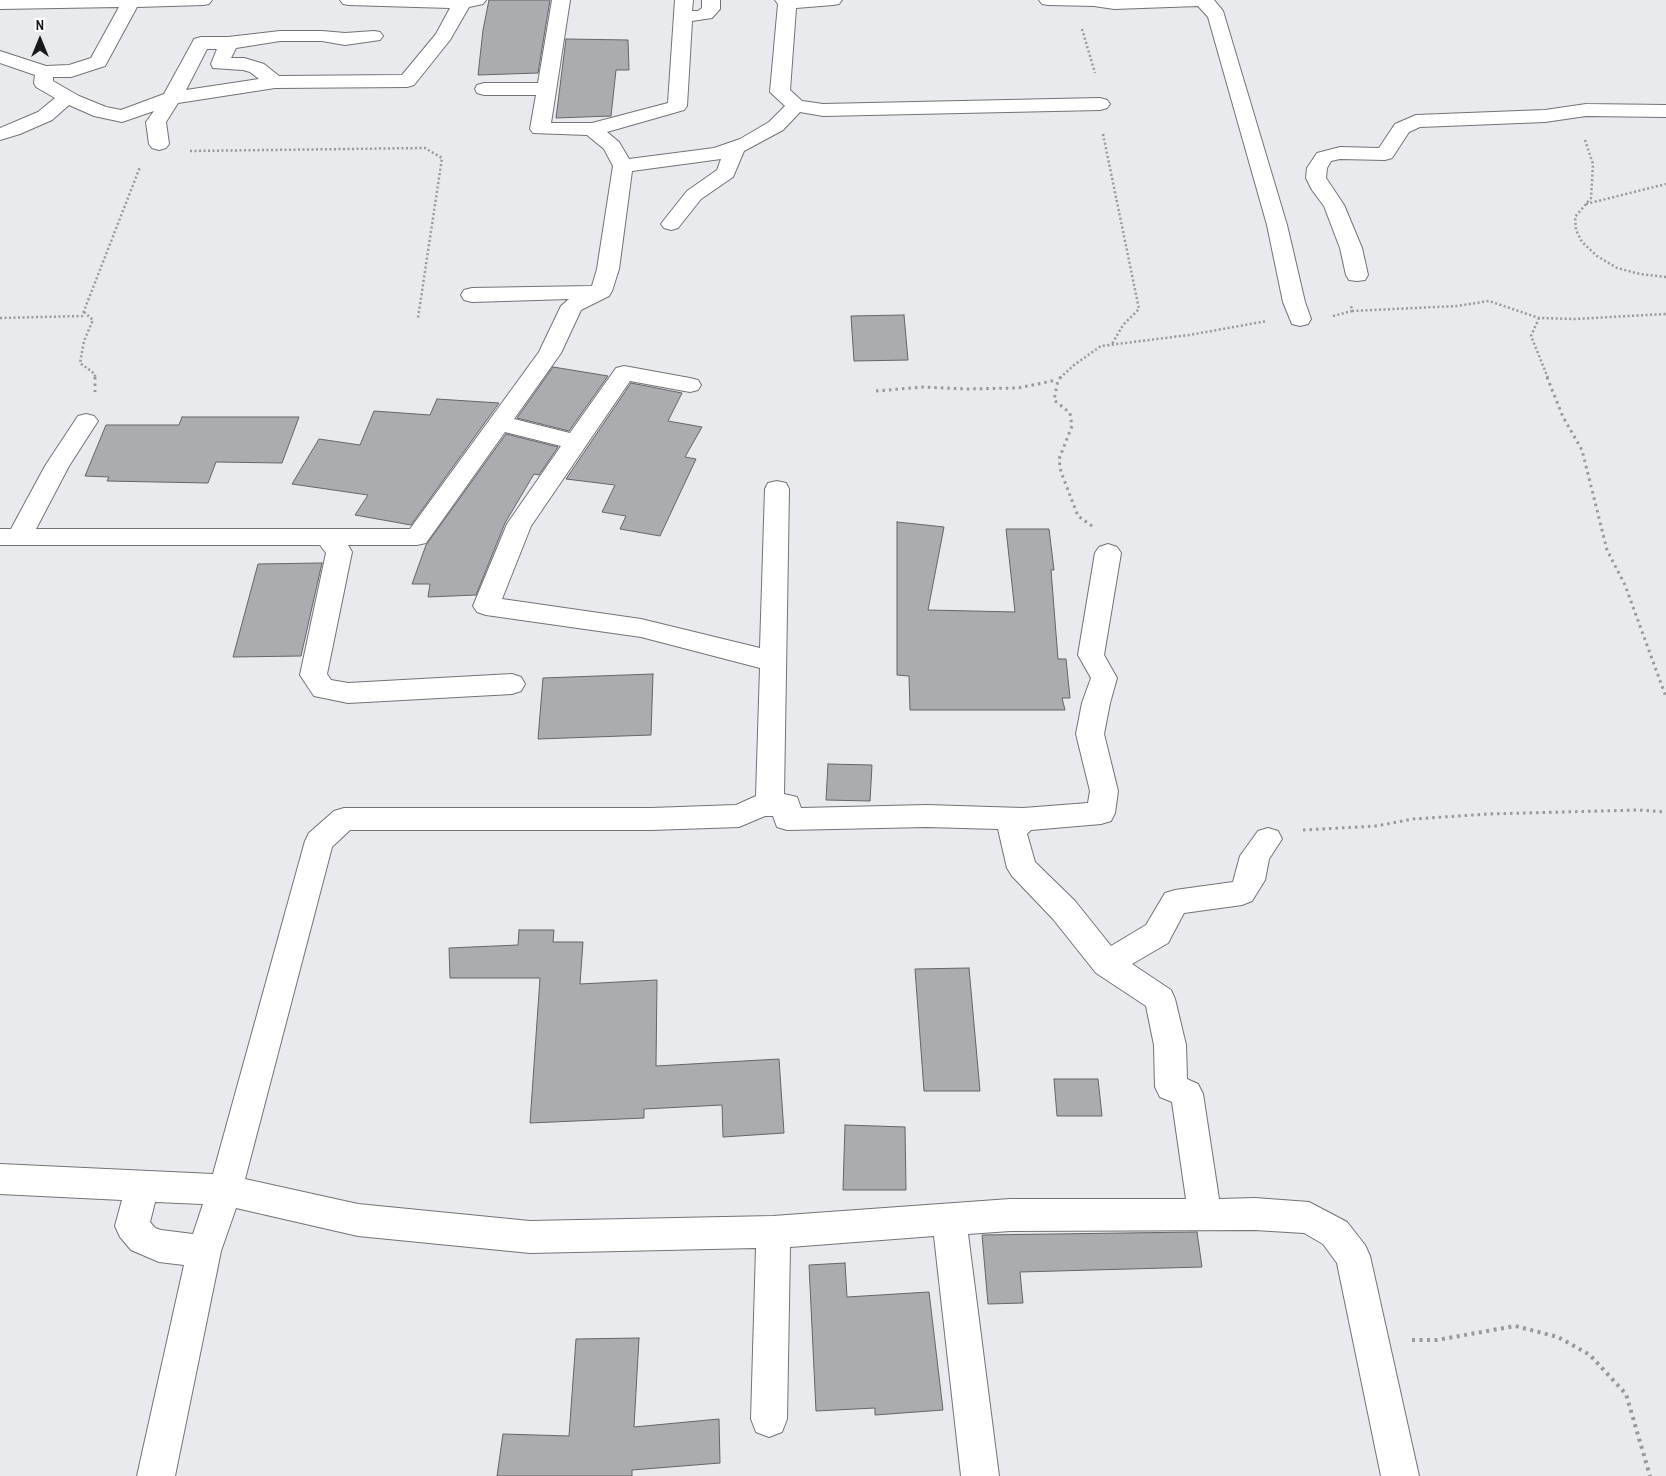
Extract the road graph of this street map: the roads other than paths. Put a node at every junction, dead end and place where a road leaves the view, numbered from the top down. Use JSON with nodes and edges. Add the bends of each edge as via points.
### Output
{"nodes":[{"id":1,"x":207,"y":0,"type":"edge"},
{"id":2,"x":561,"y":0,"type":"edge"},
{"id":3,"x":711,"y":0,"type":"edge"},
{"id":4,"x":833,"y":0,"type":"edge"},
{"id":5,"x":1048,"y":0,"type":"edge"},
{"id":6,"x":469,"y":1,"type":"edge"},
{"id":7,"x":1204,"y":1,"type":"edge"},
{"id":8,"x":131,"y":2,"type":"junction"},
{"id":9,"x":786,"y":2,"type":"edge"},
{"id":10,"x":0,"y":4,"type":"edge"},
{"id":11,"x":340,"y":7,"type":"edge"},
{"id":12,"x":684,"y":8,"type":"edge"},
{"id":13,"x":328,"y":36,"type":"junction"},
{"id":14,"x":374,"y":36,"type":"dead end"},
{"id":15,"x":352,"y":38,"type":"junction"},
{"id":16,"x":228,"y":43,"type":"junction"},
{"id":17,"x":0,"y":57,"type":"edge"},
{"id":18,"x":45,"y":72,"type":"junction"},
{"id":19,"x":275,"y":82,"type":"junction"},
{"id":20,"x":326,"y":82,"type":"junction"},
{"id":21,"x":484,"y":89,"type":"dead end"},
{"id":22,"x":546,"y":89,"type":"junction"},
{"id":23,"x":68,"y":97,"type":"junction"},
{"id":24,"x":172,"y":98,"type":"junction"},
{"id":25,"x":1100,"y":104,"type":"road end"},
{"id":26,"x":796,"y":106,"type":"junction"},
{"id":27,"x":1666,"y":110,"type":"edge"},
{"id":28,"x":592,"y":128,"type":"junction"},
{"id":29,"x":0,"y":134,"type":"edge"},
{"id":30,"x":736,"y":147,"type":"junction"},
{"id":31,"x":163,"y":148,"type":"road end"},
{"id":32,"x":623,"y":166,"type":"junction"},
{"id":33,"x":671,"y":224,"type":"dead end"},
{"id":34,"x":1357,"y":275,"type":"road end"},
{"id":35,"x":601,"y":291,"type":"junction"},
{"id":36,"x":472,"y":295,"type":"dead end"},
{"id":37,"x":1300,"y":319,"type":"road end"},
{"id":38,"x":690,"y":385,"type":"dead end"},
{"id":39,"x":86,"y":421,"type":"road end"},
{"id":40,"x":499,"y":423,"type":"junction"},
{"id":41,"x":575,"y":442,"type":"junction"},
{"id":42,"x":777,"y":490,"type":"dead end"},
{"id":43,"x":327,"y":536,"type":"junction"},
{"id":44,"x":9,"y":538,"type":"edge"},
{"id":45,"x":1108,"y":553,"type":"road end"},
{"id":46,"x":772,"y":661,"type":"junction"},
{"id":47,"x":512,"y":684,"type":"dead end"},
{"id":48,"x":770,"y":805,"type":"junction"},
{"id":49,"x":1023,"y":819,"type":"junction"},
{"id":50,"x":1268,"y":839,"type":"road end"},
{"id":51,"x":1107,"y":964,"type":"junction"},
{"id":52,"x":0,"y":1179,"type":"edge"},
{"id":53,"x":142,"y":1186,"type":"junction"},
{"id":54,"x":225,"y":1190,"type":"junction"},
{"id":55,"x":1205,"y":1215,"type":"junction"},
{"id":56,"x":949,"y":1220,"type":"junction"},
{"id":57,"x":773,"y":1232,"type":"junction"},
{"id":58,"x":204,"y":1251,"type":"junction"},
{"id":59,"x":769,"y":1418,"type":"dead end"},
{"id":60,"x":156,"y":1476,"type":"edge"},
{"id":61,"x":980,"y":1476,"type":"edge"},
{"id":62,"x":1400,"y":1476,"type":"edge"}],
"edges":[{"from":1,"to":8,"type":"street"},
{"from":2,"to":22,"type":"street"},
{"from":3,"to":12,"type":"street","via":[[710,9],[700,16]]},
{"from":4,"to":9,"type":"street"},
{"from":5,"to":7,"type":"street","via":[[1114,4]]},
{"from":6,"to":11,"type":"street"},
{"from":6,"to":20,"type":"street","via":[[407,81]]},
{"from":7,"to":37,"type":"street","via":[[1217,15],[1277,225]]},
{"from":8,"to":10,"type":"street"},
{"from":8,"to":18,"type":"street","via":[[98,62],[71,70]]},
{"from":9,"to":26,"type":"street","via":[[780,92]]},
{"from":11,"to":13,"type":"street"},
{"from":12,"to":28,"type":"street","via":[[677,106]]},
{"from":13,"to":15,"type":"street"},
{"from":13,"to":16,"type":"street","via":[[280,36]]},
{"from":14,"to":15,"type":"street"},
{"from":15,"to":20,"type":"street","via":[[334,58]]},
{"from":16,"to":19,"type":"street","via":[[220,64],[244,64],[257,68]]},
{"from":16,"to":24,"type":"street","via":[[201,43]]},
{"from":17,"to":18,"type":"street"},
{"from":18,"to":23,"type":"street","via":[[42,82]]},
{"from":19,"to":20,"type":"street"},
{"from":19,"to":24,"type":"street"},
{"from":21,"to":22,"type":"street"},
{"from":22,"to":28,"type":"street","via":[[540,129]]},
{"from":23,"to":24,"type":"street","via":[[100,112],[122,116]]},
{"from":23,"to":29,"type":"street","via":[[45,116]]},
{"from":24,"to":31,"type":"street","via":[[156,122]]},
{"from":25,"to":26,"type":"street","via":[[823,110]]},
{"from":26,"to":30,"type":"street","via":[[776,126]]},
{"from":27,"to":34,"type":"street","via":[[1586,110],[1416,121],[1402,128],[1385,154],[1340,153],[1324,157],[1316,168],[1316,178],[1334,205]]},
{"from":28,"to":32,"type":"street","via":[[612,146]]},
{"from":30,"to":32,"type":"street","via":[[709,155]]},
{"from":30,"to":33,"type":"street","via":[[726,173],[694,195]]},
{"from":32,"to":35,"type":"street","via":[[608,269]]},
{"from":35,"to":36,"type":"street"},
{"from":35,"to":40,"type":"street","via":[[572,306],[550,353]]},
{"from":38,"to":41,"type":"street","via":[[624,373]]},
{"from":39,"to":44,"type":"street"},
{"from":40,"to":41,"type":"street"},
{"from":40,"to":43,"type":"street","via":[[416,536]]},
{"from":41,"to":46,"type":"street","via":[[518,524],[486,606],[641,628]]},
{"from":42,"to":46,"type":"street"},
{"from":43,"to":44,"type":"street"},
{"from":43,"to":47,"type":"street","via":[[339,552],[313,675],[323,689],[348,693]]},
{"from":45,"to":49,"type":"street","via":[[1091,655],[1104,678],[1090,734],[1104,791],[1102,813]]},
{"from":46,"to":48,"type":"street"},
{"from":48,"to":49,"type":"street","via":[[787,805],[787,819],[927,816]]},
{"from":48,"to":54,"type":"street","via":[[762,805],[739,816],[651,819],[344,819],[320,841]]},
{"from":49,"to":51,"type":"street","via":[[1012,831],[1022,868],[1064,910]]},
{"from":50,"to":51,"type":"street","via":[[1255,856],[1250,880],[1242,893],[1175,902],[1157,934]]},
{"from":51,"to":55,"type":"street","via":[[1160,999],[1170,1045],[1171,1087],[1187,1094]]},
{"from":52,"to":53,"type":"street"},
{"from":53,"to":54,"type":"street"},
{"from":53,"to":58,"type":"street","via":[[132,1226],[143,1239],[159,1246]]},
{"from":54,"to":57,"type":"street","via":[[358,1220],[530,1238]]},
{"from":54,"to":58,"type":"street"},
{"from":55,"to":56,"type":"street","via":[[1010,1215]]},
{"from":55,"to":62,"type":"street","via":[[1309,1218],[1335,1233],[1353,1256]]},
{"from":56,"to":57,"type":"street"},
{"from":56,"to":61,"type":"street"},
{"from":57,"to":59,"type":"street"},
{"from":58,"to":60,"type":"street"}]}
